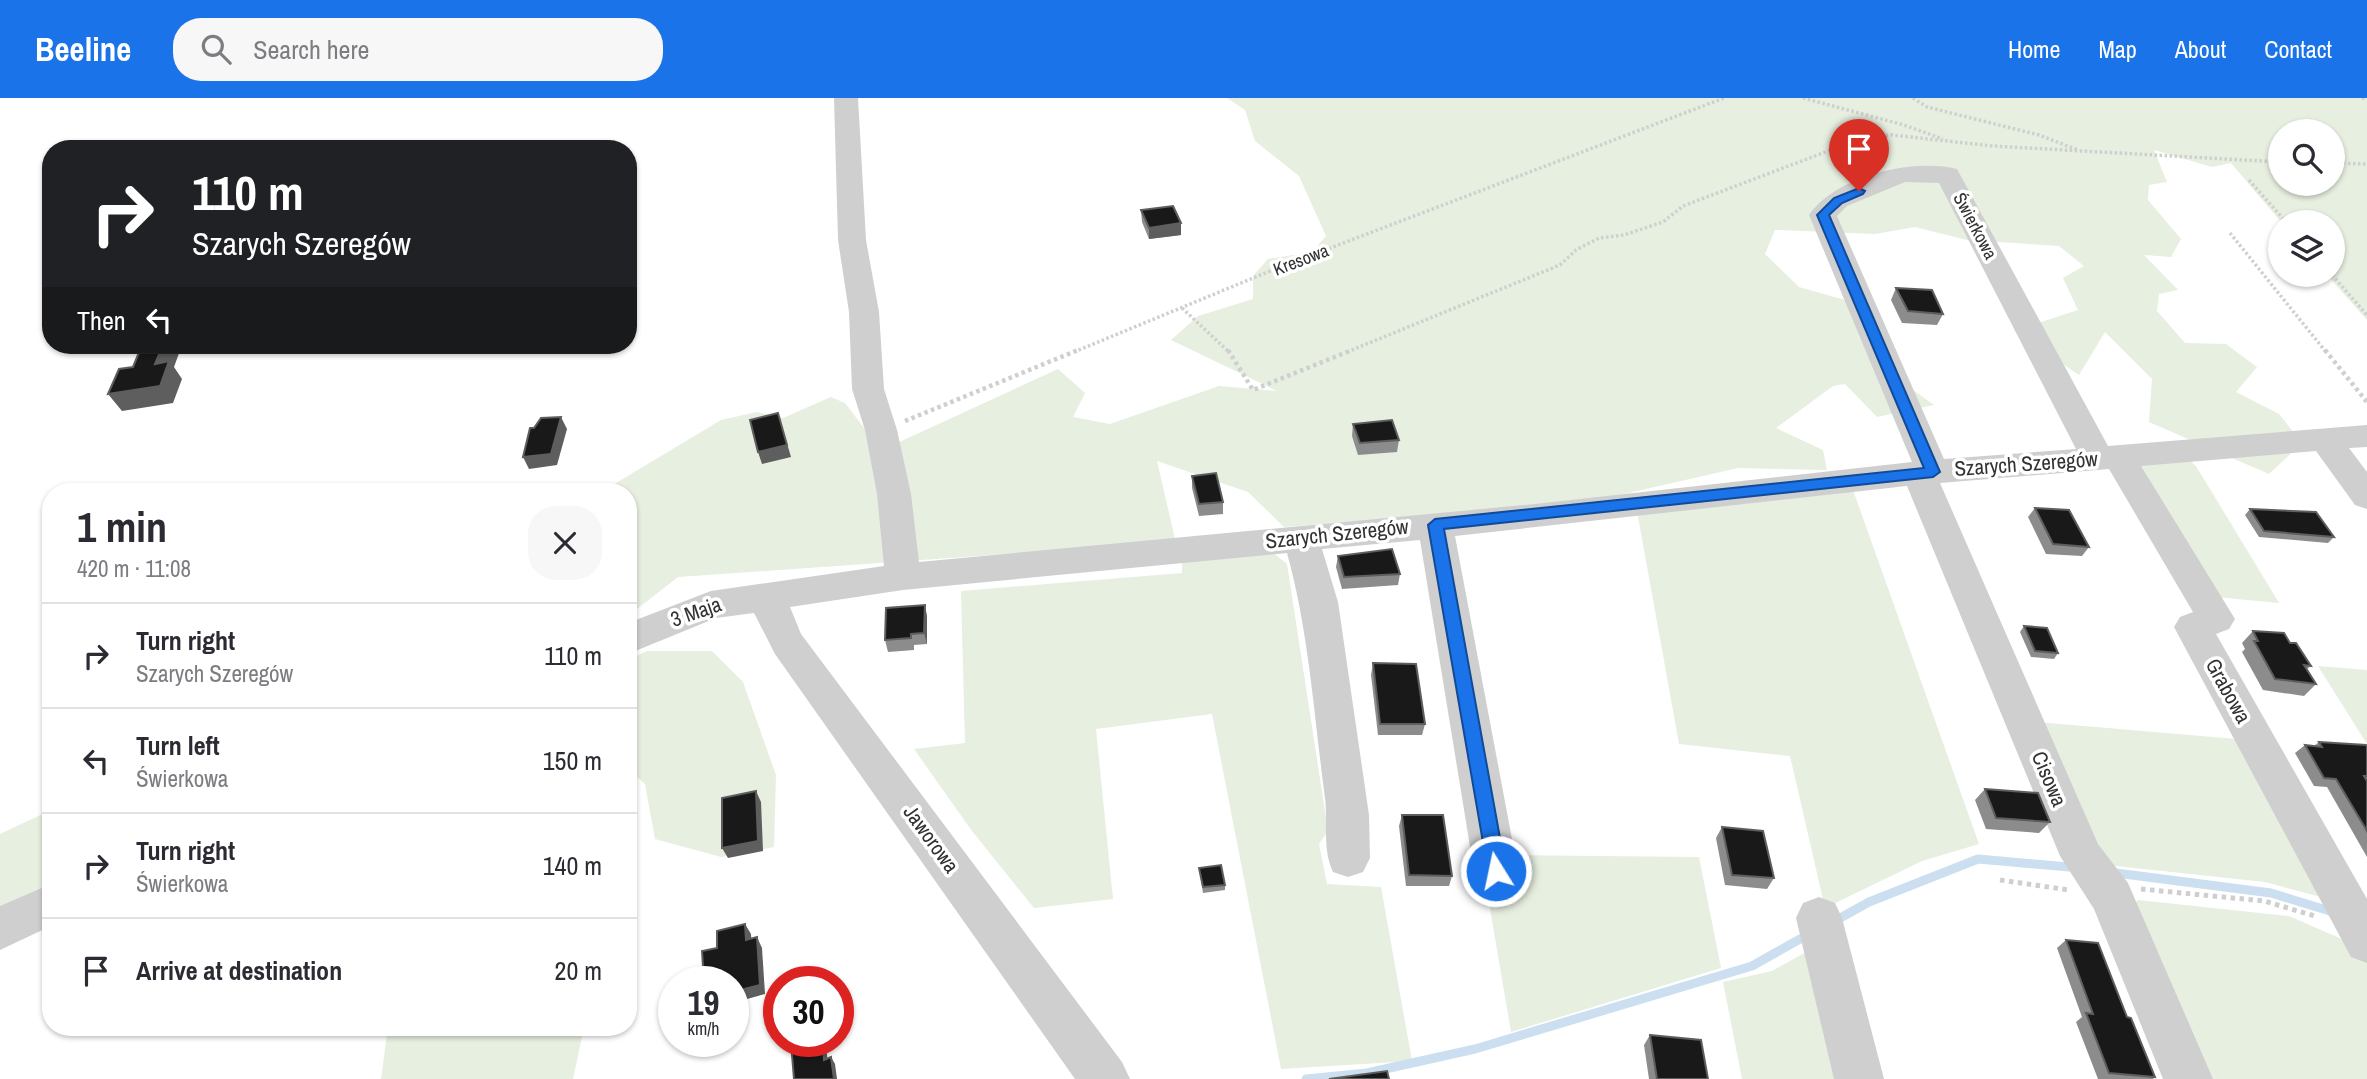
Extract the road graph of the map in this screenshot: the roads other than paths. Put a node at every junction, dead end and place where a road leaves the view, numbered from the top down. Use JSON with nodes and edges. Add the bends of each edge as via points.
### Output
{"nodes":[{"id":1,"x":846,"y":98,"type":"edge"},
{"id":2,"x":2367,"y":436,"type":"edge"},
{"id":3,"x":2326,"y":441,"type":"junction"},
{"id":4,"x":2109,"y":458,"type":"junction"},
{"id":5,"x":1926,"y":472,"type":"junction"},
{"id":6,"x":2367,"y":497,"type":"edge"},
{"id":7,"x":1435,"y":525,"type":"junction"},
{"id":8,"x":1301,"y":537,"type":"junction"},
{"id":9,"x":903,"y":577,"type":"junction"},
{"id":10,"x":767,"y":595,"type":"junction"},
{"id":11,"x":637,"y":635,"type":"edge"},
{"id":12,"x":1348,"y":858,"type":"dead end"},
{"id":13,"x":1496,"y":871,"type":"dead end"},
{"id":14,"x":42,"y":908,"type":"edge"},
{"id":15,"x":1819,"y":918,"type":"dead end"},
{"id":16,"x":0,"y":929,"type":"edge"},
{"id":17,"x":2367,"y":942,"type":"edge"},
{"id":18,"x":1105,"y":1079,"type":"edge"},
{"id":19,"x":1859,"y":1079,"type":"edge"},
{"id":20,"x":2188,"y":1079,"type":"edge"}],
"edges":[{"from":1,"to":9,"type":"street","via":[[852,240],[864,312],[868,389],[894,494]]},
{"from":2,"to":3,"type":"street","name":"Szarych Szeregów"},
{"from":3,"to":4,"type":"street","name":"Szarych Szeregów"},
{"from":3,"to":6,"type":"street"},
{"from":4,"to":5,"type":"street","name":"Szarych Szeregów"},
{"from":4,"to":5,"type":"street","name":"Świerkowa","via":[[1948,175],[1900,174],[1838,200],[1823,215]]},
{"from":4,"to":17,"type":"street","name":"Grabowa","via":[[2216,619],[2193,627]]},
{"from":5,"to":7,"type":"street","name":"Szarych Szeregów"},
{"from":5,"to":20,"type":"street","name":"Cisowa","via":[[2082,856],[2112,897]]},
{"from":7,"to":8,"type":"street","name":"Szarych Szeregów"},
{"from":7,"to":13,"type":"street"},
{"from":8,"to":9,"type":"street","name":"Szarych Szeregów"},
{"from":8,"to":12,"type":"street","via":[[1319,602],[1348,815]]},
{"from":9,"to":10,"type":"street","name":"Szarych Szeregów"},
{"from":10,"to":11,"type":"street","name":"3 Maja","via":[[711,605]]},
{"from":10,"to":18,"type":"street","name":"Jaworowa","via":[[789,644]]},
{"from":14,"to":16,"type":"street"},
{"from":15,"to":19,"type":"street"}]}
